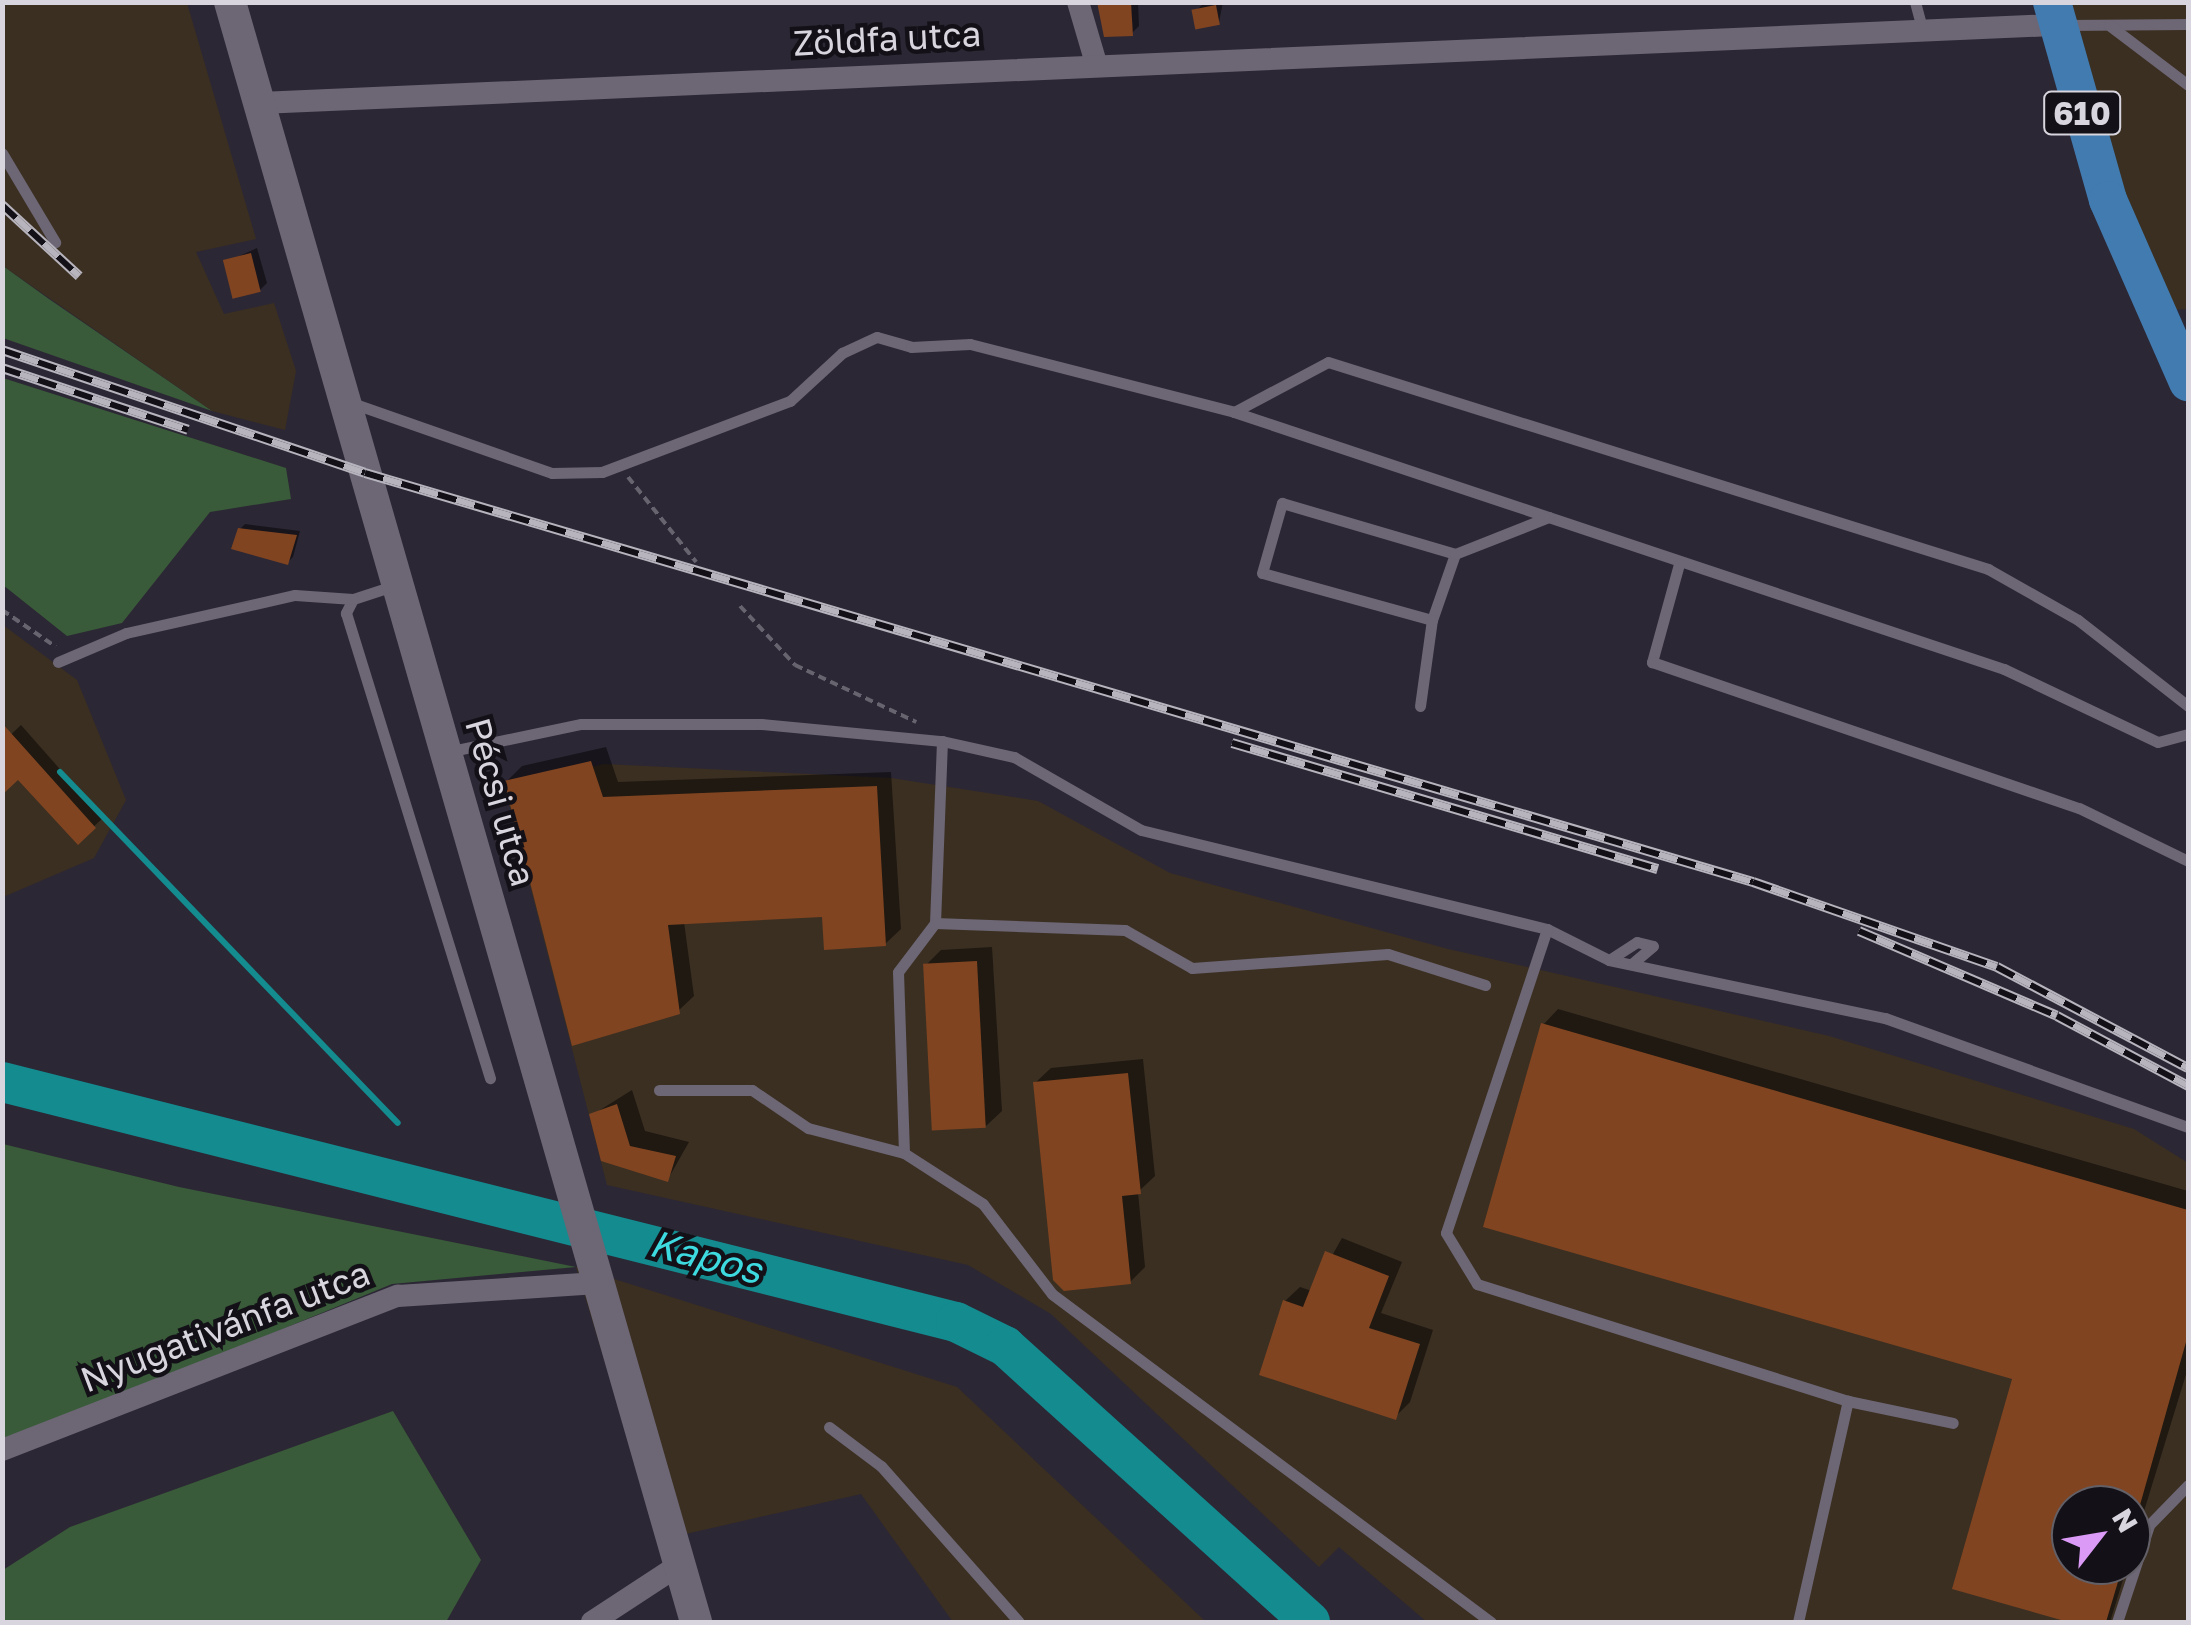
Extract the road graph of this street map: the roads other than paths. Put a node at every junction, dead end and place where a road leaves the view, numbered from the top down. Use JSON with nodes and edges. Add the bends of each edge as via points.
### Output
{"nodes":[{"id":1,"x":230,"y":2,"type":"edge"},
{"id":2,"x":1078,"y":2,"type":"edge"},
{"id":3,"x":1916,"y":2,"type":"edge"},
{"id":4,"x":2054,"y":14,"type":"edge"},
{"id":5,"x":2109,"y":24,"type":"junction"},
{"id":6,"x":2188,"y":24,"type":"edge"},
{"id":7,"x":1924,"y":36,"type":"junction"},
{"id":8,"x":1096,"y":63,"type":"junction"},
{"id":9,"x":2188,"y":85,"type":"edge"},
{"id":10,"x":260,"y":103,"type":"junction"},
{"id":11,"x":2,"y":153,"type":"edge"},
{"id":12,"x":55,"y":242,"type":"dead end"},
{"id":13,"x":2188,"y":382,"type":"edge"},
{"id":14,"x":344,"y":401,"type":"junction"},
{"id":15,"x":1234,"y":412,"type":"junction"},
{"id":16,"x":1553,"y":516,"type":"junction"},
{"id":17,"x":1455,"y":554,"type":"junction"},
{"id":18,"x":1679,"y":564,"type":"junction"},
{"id":19,"x":396,"y":585,"type":"junction"},
{"id":20,"x":353,"y":599,"type":"junction"},
{"id":21,"x":1432,"y":620,"type":"junction"},
{"id":22,"x":64,"y":659,"type":"road end"},
{"id":23,"x":1420,"y":706,"type":"dead end"},
{"id":24,"x":2188,"y":706,"type":"edge"},
{"id":25,"x":2188,"y":734,"type":"edge"},
{"id":26,"x":942,"y":741,"type":"junction"},
{"id":27,"x":445,"y":752,"type":"junction"},
{"id":28,"x":2188,"y":862,"type":"edge"},
{"id":29,"x":936,"y":923,"type":"junction"},
{"id":30,"x":1547,"y":930,"type":"junction"},
{"id":31,"x":1609,"y":960,"type":"junction"},
{"id":32,"x":1628,"y":964,"type":"junction"},
{"id":33,"x":1485,"y":984,"type":"dead end"},
{"id":34,"x":490,"y":1078,"type":"dead end"},
{"id":35,"x":659,"y":1090,"type":"dead end"},
{"id":36,"x":2188,"y":1127,"type":"edge"},
{"id":37,"x":904,"y":1154,"type":"junction"},
{"id":38,"x":594,"y":1271,"type":"junction"},
{"id":39,"x":1848,"y":1401,"type":"junction"},
{"id":40,"x":1953,"y":1423,"type":"dead end"},
{"id":41,"x":828,"y":1428,"type":"dead end"},
{"id":42,"x":2,"y":1450,"type":"edge"},
{"id":43,"x":2188,"y":1485,"type":"edge"},
{"id":44,"x":679,"y":1565,"type":"junction"},
{"id":45,"x":592,"y":1622,"type":"edge"},
{"id":46,"x":696,"y":1622,"type":"edge"},
{"id":47,"x":1018,"y":1622,"type":"edge"},
{"id":48,"x":1490,"y":1622,"type":"edge"},
{"id":49,"x":1798,"y":1622,"type":"edge"},
{"id":50,"x":2117,"y":1622,"type":"edge"}],
"edges":[{"from":1,"to":10,"type":"street","name":"Pécsi utca"},
{"from":2,"to":8,"type":"street"},
{"from":3,"to":7,"type":"lane"},
{"from":4,"to":5,"type":"lane"},
{"from":4,"to":7,"type":"street","name":"Zöldfa utca"},
{"from":4,"to":13,"type":"main road","number":"610","via":[[2108,200]]},
{"from":5,"to":6,"type":"lane"},
{"from":5,"to":9,"type":"lane"},
{"from":7,"to":8,"type":"street","name":"Zöldfa utca"},
{"from":8,"to":10,"type":"street","name":"Zöldfa utca"},
{"from":10,"to":14,"type":"street","name":"Pécsi utca"},
{"from":11,"to":12,"type":"lane"},
{"from":14,"to":15,"type":"lane","via":[[552,473],[622,464],[790,401],[842,352],[877,336],[911,348],[970,344]]},
{"from":14,"to":19,"type":"street","name":"Pécsi utca"},
{"from":15,"to":16,"type":"lane"},
{"from":15,"to":24,"type":"lane","via":[[1328,362],[1988,569],[2078,620]]},
{"from":16,"to":17,"type":"lane","via":[[1492,532]]},
{"from":16,"to":18,"type":"lane"},
{"from":17,"to":21,"type":"lane"},
{"from":17,"to":21,"type":"lane","via":[[1282,503],[1262,573]]},
{"from":18,"to":25,"type":"lane","via":[[2004,669],[2158,742]]},
{"from":18,"to":28,"type":"lane","via":[[1652,662],[2079,808]]},
{"from":19,"to":20,"type":"lane"},
{"from":19,"to":27,"type":"street","name":"Pécsi utca"},
{"from":20,"to":22,"type":"lane","via":[[296,596],[126,633]]},
{"from":20,"to":34,"type":"lane","via":[[346,613]]},
{"from":21,"to":23,"type":"lane"},
{"from":26,"to":27,"type":"lane","via":[[762,724],[581,724]]},
{"from":26,"to":29,"type":"lane"},
{"from":26,"to":30,"type":"lane","via":[[1014,757],[1142,830]]},
{"from":27,"to":38,"type":"street","name":"Pécsi utca"},
{"from":29,"to":33,"type":"lane","via":[[1125,930],[1192,968],[1388,954]]},
{"from":29,"to":37,"type":"lane","via":[[898,972]]},
{"from":30,"to":31,"type":"lane"},
{"from":30,"to":39,"type":"lane","via":[[1446,1233],[1477,1284]]},
{"from":31,"to":32,"type":"lane"},
{"from":31,"to":32,"type":"lane","via":[[1638,942],[1653,946]]},
{"from":32,"to":36,"type":"lane","via":[[1885,1018]]},
{"from":35,"to":37,"type":"lane","via":[[752,1090],[808,1128]]},
{"from":37,"to":48,"type":"lane","via":[[983,1204],[1052,1294]]},
{"from":38,"to":42,"type":"street","name":"Nyugativánfa utca","via":[[398,1296]]},
{"from":38,"to":44,"type":"street","name":"Pécsi utca"},
{"from":39,"to":40,"type":"lane"},
{"from":39,"to":49,"type":"lane"},
{"from":41,"to":47,"type":"lane","via":[[881,1466]]},
{"from":43,"to":50,"type":"lane","via":[[2149,1525]]},
{"from":44,"to":45,"type":"street"},
{"from":44,"to":46,"type":"street","name":"Pécsi utca"}]}
